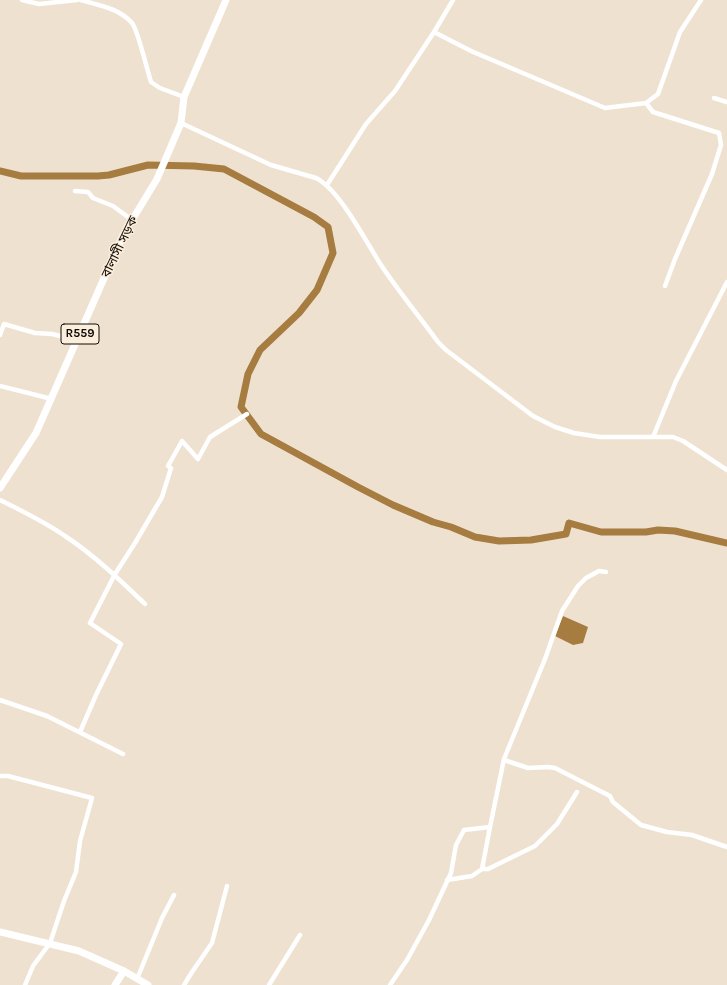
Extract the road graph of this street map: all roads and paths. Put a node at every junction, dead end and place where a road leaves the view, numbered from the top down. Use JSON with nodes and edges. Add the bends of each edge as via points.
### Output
{"nodes":[{"id":1,"x":22,"y":0,"type":"edge"},
{"id":2,"x":77,"y":0,"type":"edge"},
{"id":3,"x":81,"y":0,"type":"edge"},
{"id":4,"x":226,"y":0,"type":"edge"},
{"id":5,"x":453,"y":0,"type":"edge"},
{"id":6,"x":701,"y":0,"type":"edge"},
{"id":7,"x":434,"y":32,"type":"junction"},
{"id":8,"x":184,"y":97,"type":"junction"},
{"id":9,"x":714,"y":98,"type":"dead end"},
{"id":10,"x":727,"y":102,"type":"edge"},
{"id":11,"x":646,"y":103,"type":"junction"},
{"id":12,"x":181,"y":123,"type":"junction"},
{"id":13,"x":327,"y":185,"type":"junction"},
{"id":14,"x":75,"y":191,"type":"dead end"},
{"id":15,"x":132,"y":220,"type":"junction"},
{"id":16,"x":727,"y":282,"type":"edge"},
{"id":17,"x":666,"y":286,"type":"dead end"},
{"id":18,"x":0,"y":335,"type":"edge"},
{"id":19,"x":77,"y":340,"type":"junction"},
{"id":20,"x":0,"y":386,"type":"edge"},
{"id":21,"x":52,"y":399,"type":"junction"},
{"id":22,"x":246,"y":414,"type":"dead end"},
{"id":23,"x":653,"y":437,"type":"junction"},
{"id":24,"x":727,"y":470,"type":"edge"},
{"id":25,"x":0,"y":488,"type":"edge"},
{"id":26,"x":0,"y":500,"type":"edge"},
{"id":27,"x":606,"y":572,"type":"dead end"},
{"id":28,"x":115,"y":574,"type":"junction"},
{"id":29,"x":145,"y":604,"type":"dead end"},
{"id":30,"x":0,"y":700,"type":"edge"},
{"id":31,"x":80,"y":732,"type":"junction"},
{"id":32,"x":123,"y":754,"type":"dead end"},
{"id":33,"x":504,"y":760,"type":"junction"},
{"id":34,"x":0,"y":776,"type":"edge"},
{"id":35,"x":577,"y":792,"type":"dead end"},
{"id":36,"x":490,"y":827,"type":"junction"},
{"id":37,"x":727,"y":847,"type":"edge"},
{"id":38,"x":482,"y":869,"type":"junction"},
{"id":39,"x":447,"y":880,"type":"junction"},
{"id":40,"x":227,"y":886,"type":"dead end"},
{"id":41,"x":174,"y":895,"type":"dead end"},
{"id":42,"x":0,"y":932,"type":"edge"},
{"id":43,"x":300,"y":935,"type":"dead end"},
{"id":44,"x":50,"y":943,"type":"junction"},
{"id":45,"x":124,"y":971,"type":"junction"},
{"id":46,"x":138,"y":979,"type":"junction"},
{"id":47,"x":25,"y":985,"type":"edge"},
{"id":48,"x":115,"y":985,"type":"edge"},
{"id":49,"x":148,"y":985,"type":"edge"},
{"id":50,"x":184,"y":985,"type":"edge"},
{"id":51,"x":269,"y":985,"type":"edge"},
{"id":52,"x":390,"y":985,"type":"edge"}],
"edges":[{"from":1,"to":2,"type":"street","via":[[39,4]]},
{"from":3,"to":8,"type":"street","via":[[120,13],[132,24],[151,82]]},
{"from":4,"to":8,"type":"main road","name":"বালাসী সড়ক","number":"R559"},
{"from":5,"to":7,"type":"street"},
{"from":6,"to":11,"type":"street","via":[[680,32],[658,94]]},
{"from":7,"to":11,"type":"street","via":[[471,51],[605,108]]},
{"from":7,"to":13,"type":"street","via":[[395,91],[366,124]]},
{"from":8,"to":12,"type":"main road","name":"বালাসী সড়ক","number":"R559"},
{"from":9,"to":10,"type":"street"},
{"from":11,"to":17,"type":"street","via":[[653,112],[719,133],[721,144],[712,174]]},
{"from":12,"to":13,"type":"street","via":[[271,165],[316,178]]},
{"from":12,"to":15,"type":"main road","name":"বালাসী সড়ক","number":"R559","via":[[157,179]]},
{"from":13,"to":23,"type":"street","via":[[396,287],[446,350],[549,425],[574,433],[600,437]]},
{"from":14,"to":15,"type":"street","via":[[88,192],[93,198],[113,206]]},
{"from":15,"to":19,"type":"main road","name":"বালাসী সড়ক","number":"R559"},
{"from":16,"to":23,"type":"street","via":[[676,381]]},
{"from":18,"to":19,"type":"street","via":[[4,324],[35,333]]},
{"from":19,"to":21,"type":"main road","name":"বালাসী সড়ক","number":"R559"},
{"from":20,"to":21,"type":"street"},
{"from":21,"to":25,"type":"main road","name":"বালাসী সড়ক","number":"R559","via":[[36,433]]},
{"from":22,"to":28,"type":"street","via":[[210,437],[198,459],[182,441],[168,466],[171,468],[162,497]]},
{"from":23,"to":24,"type":"street","via":[[673,437],[683,441]]},
{"from":26,"to":28,"type":"street","via":[[66,536]]},
{"from":27,"to":33,"type":"street","via":[[599,571],[586,578],[562,612]]},
{"from":28,"to":29,"type":"street"},
{"from":28,"to":31,"type":"street","via":[[90,623],[121,644]]},
{"from":30,"to":31,"type":"street","via":[[48,716]]},
{"from":31,"to":32,"type":"street"},
{"from":33,"to":36,"type":"street"},
{"from":33,"to":37,"type":"street","via":[[528,768],[555,768],[610,796],[613,802],[641,825],[692,835]]},
{"from":34,"to":44,"type":"street","via":[[92,798],[80,841],[76,872]]},
{"from":35,"to":38,"type":"street","via":[[556,824],[535,846],[488,869]]},
{"from":36,"to":38,"type":"street"},
{"from":36,"to":39,"type":"street","via":[[464,830],[456,845],[451,873]]},
{"from":38,"to":39,"type":"street","via":[[472,876]]},
{"from":39,"to":52,"type":"street","via":[[429,920]]},
{"from":40,"to":50,"type":"street","via":[[212,943]]},
{"from":41,"to":46,"type":"street"},
{"from":42,"to":44,"type":"main road"},
{"from":43,"to":51,"type":"street"},
{"from":44,"to":45,"type":"main road","via":[[79,951]]},
{"from":44,"to":47,"type":"street","via":[[33,966]]},
{"from":45,"to":46,"type":"main road"},
{"from":45,"to":48,"type":"main road"},
{"from":46,"to":49,"type":"main road"}]}
